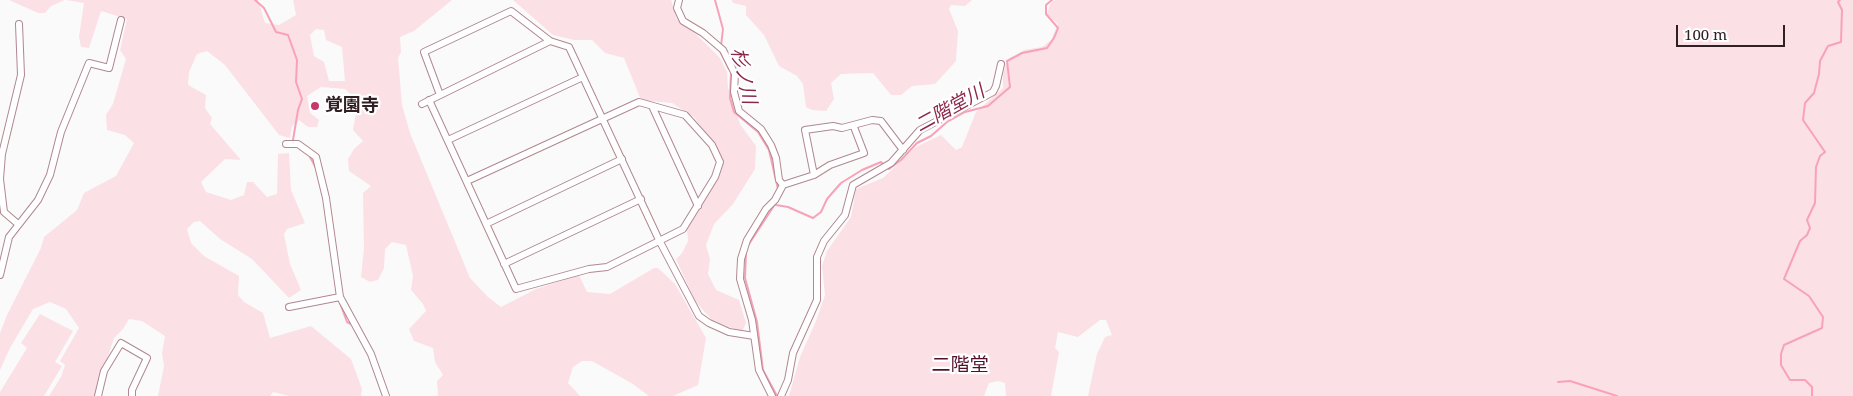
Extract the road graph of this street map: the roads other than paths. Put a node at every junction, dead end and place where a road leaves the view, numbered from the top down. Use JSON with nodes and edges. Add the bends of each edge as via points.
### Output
{"nodes":[{"id":1,"x":679,"y":0,"type":"edge"},
{"id":2,"x":121,"y":20,"type":"dead end"},
{"id":3,"x":19,"y":24,"type":"dead end"},
{"id":4,"x":550,"y":41,"type":"junction"},
{"id":5,"x":1001,"y":64,"type":"dead end"},
{"id":6,"x":583,"y":77,"type":"junction"},
{"id":7,"x":440,"y":95,"type":"junction"},
{"id":8,"x":429,"y":100,"type":"junction"},
{"id":9,"x":422,"y":104,"type":"dead end"},
{"id":10,"x":652,"y":106,"type":"junction"},
{"id":11,"x":602,"y":118,"type":"junction"},
{"id":12,"x":854,"y":126,"type":"junction"},
{"id":13,"x":448,"y":140,"type":"junction"},
{"id":14,"x":286,"y":144,"type":"dead end"},
{"id":15,"x":903,"y":150,"type":"junction"},
{"id":16,"x":622,"y":159,"type":"junction"},
{"id":17,"x":814,"y":175,"type":"junction"},
{"id":18,"x":467,"y":181,"type":"junction"},
{"id":19,"x":780,"y":189,"type":"junction"},
{"id":20,"x":641,"y":199,"type":"junction"},
{"id":21,"x":698,"y":206,"type":"junction"},
{"id":22,"x":18,"y":224,"type":"junction"},
{"id":23,"x":486,"y":224,"type":"junction"},
{"id":24,"x":659,"y":240,"type":"junction"},
{"id":25,"x":504,"y":264,"type":"junction"},
{"id":26,"x":0,"y":275,"type":"edge"},
{"id":27,"x":340,"y":297,"type":"junction"},
{"id":28,"x":289,"y":307,"type":"dead end"},
{"id":29,"x":754,"y":336,"type":"junction"},
{"id":30,"x":782,"y":395,"type":"edge"},
{"id":31,"x":98,"y":396,"type":"edge"},
{"id":32,"x":132,"y":396,"type":"edge"},
{"id":33,"x":386,"y":396,"type":"edge"},
{"id":34,"x":772,"y":396,"type":"edge"}],
"edges":[{"from":1,"to":19,"type":"street","via":[[677,8],[683,21],[723,50],[735,74],[734,92],[739,111],[761,129],[771,145]]},
{"from":2,"to":22,"type":"street","via":[[109,68],[89,63],[62,132],[50,175],[38,200]]},
{"from":3,"to":22,"type":"street","via":[[21,75],[2,154],[0,178],[4,212]]},
{"from":4,"to":6,"type":"street","via":[[569,47]]},
{"from":4,"to":7,"type":"street"},
{"from":4,"to":7,"type":"street","via":[[510,11],[424,52]]},
{"from":5,"to":15,"type":"street","via":[[993,92],[920,130]]},
{"from":6,"to":11,"type":"street"},
{"from":6,"to":13,"type":"street"},
{"from":7,"to":8,"type":"street"},
{"from":8,"to":9,"type":"street"},
{"from":8,"to":13,"type":"street"},
{"from":10,"to":11,"type":"street","via":[[639,102]]},
{"from":10,"to":21,"type":"street"},
{"from":10,"to":21,"type":"street","via":[[685,115],[719,156],[719,168]]},
{"from":11,"to":16,"type":"street"},
{"from":11,"to":18,"type":"street"},
{"from":12,"to":15,"type":"street","via":[[872,120],[881,121]]},
{"from":12,"to":17,"type":"street","via":[[864,153],[830,165]]},
{"from":12,"to":17,"type":"street","via":[[805,129]]},
{"from":13,"to":18,"type":"street"},
{"from":14,"to":27,"type":"street","via":[[298,144],[316,157],[326,198]]},
{"from":15,"to":30,"type":"street","via":[[891,163],[853,185],[845,215],[824,241],[817,257],[817,300],[794,353]]},
{"from":16,"to":20,"type":"street"},
{"from":16,"to":23,"type":"street"},
{"from":17,"to":19,"type":"street"},
{"from":18,"to":23,"type":"street"},
{"from":19,"to":29,"type":"street","via":[[744,246],[741,259],[740,279]]},
{"from":20,"to":24,"type":"street"},
{"from":20,"to":25,"type":"street"},
{"from":21,"to":24,"type":"street","via":[[683,229]]},
{"from":22,"to":26,"type":"street","via":[[9,237]]},
{"from":23,"to":25,"type":"street"},
{"from":24,"to":25,"type":"street","via":[[607,267],[588,269],[516,289]]},
{"from":24,"to":29,"type":"street","via":[[699,316],[729,332]]},
{"from":27,"to":28,"type":"street"},
{"from":27,"to":33,"type":"street","via":[[371,354]]},
{"from":29,"to":34,"type":"street","via":[[759,370]]},
{"from":31,"to":32,"type":"street","via":[[104,371],[121,344],[147,358]]}]}
